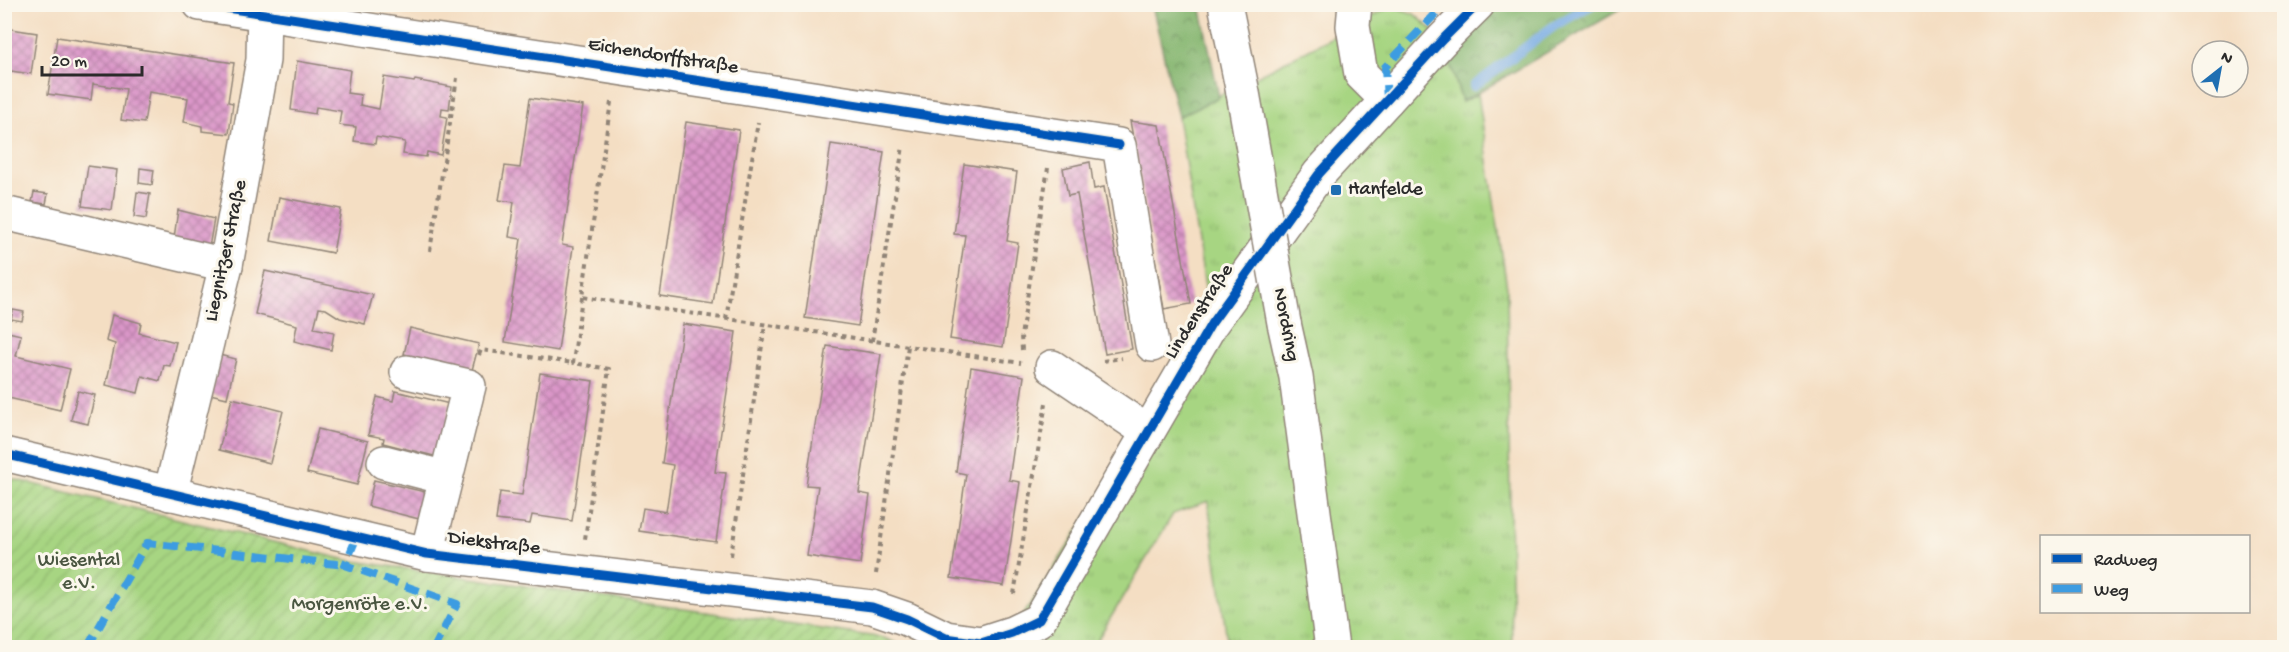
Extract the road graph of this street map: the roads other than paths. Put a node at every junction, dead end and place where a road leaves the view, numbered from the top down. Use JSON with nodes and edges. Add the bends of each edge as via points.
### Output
{"nodes":[{"id":1,"x":200,"y":4,"type":"edge"},
{"id":2,"x":1226,"y":4,"type":"edge"},
{"id":3,"x":1355,"y":4,"type":"edge"},
{"id":4,"x":1478,"y":4,"type":"edge"},
{"id":5,"x":264,"y":9,"type":"edge"},
{"id":6,"x":1387,"y":100,"type":"junction"},
{"id":7,"x":4,"y":213,"type":"edge"},
{"id":8,"x":226,"y":265,"type":"junction"},
{"id":9,"x":1152,"y":345,"type":"dead end"},
{"id":10,"x":1052,"y":367,"type":"road end"},
{"id":11,"x":407,"y":372,"type":"dead end"},
{"id":12,"x":1148,"y":432,"type":"junction"},
{"id":13,"x":4,"y":454,"type":"edge"},
{"id":14,"x":384,"y":462,"type":"dead end"},
{"id":15,"x":446,"y":478,"type":"junction"},
{"id":16,"x":170,"y":494,"type":"junction"},
{"id":17,"x":427,"y":554,"type":"junction"},
{"id":18,"x":982,"y":645,"type":"edge"},
{"id":19,"x":1332,"y":648,"type":"edge"}],
"edges":[{"from":1,"to":5,"type":"street","name":"Eichendorffstraße"},
{"from":2,"to":19,"type":"street","name":"Nordring","bridge":true,"via":[[1296,377]]},
{"from":3,"to":6,"type":"street","via":[[1353,27],[1360,74]]},
{"from":4,"to":6,"type":"street","name":"Lindenstraße"},
{"from":5,"to":8,"type":"street","name":"Liegnitzer Straße","via":[[263,60]]},
{"from":5,"to":9,"type":"street","name":"Eichendorffstraße","via":[[462,44],[1119,145]]},
{"from":6,"to":12,"type":"street","name":"Lindenstraße","via":[[1301,197],[1211,324]]},
{"from":7,"to":8,"type":"street"},
{"from":8,"to":16,"type":"street","name":"Liegnitzer Straße"},
{"from":10,"to":12,"type":"street"},
{"from":11,"to":15,"type":"street","via":[[469,386]]},
{"from":12,"to":18,"type":"street","name":"Lindenstraße","via":[[1039,620]]},
{"from":13,"to":16,"type":"street","name":"Diekstraße"},
{"from":14,"to":15,"type":"street"},
{"from":15,"to":17,"type":"street"},
{"from":16,"to":17,"type":"street","name":"Diekstraße"},
{"from":17,"to":18,"type":"street","name":"Diekstraße","via":[[872,607],[907,618],[946,638]]}]}
